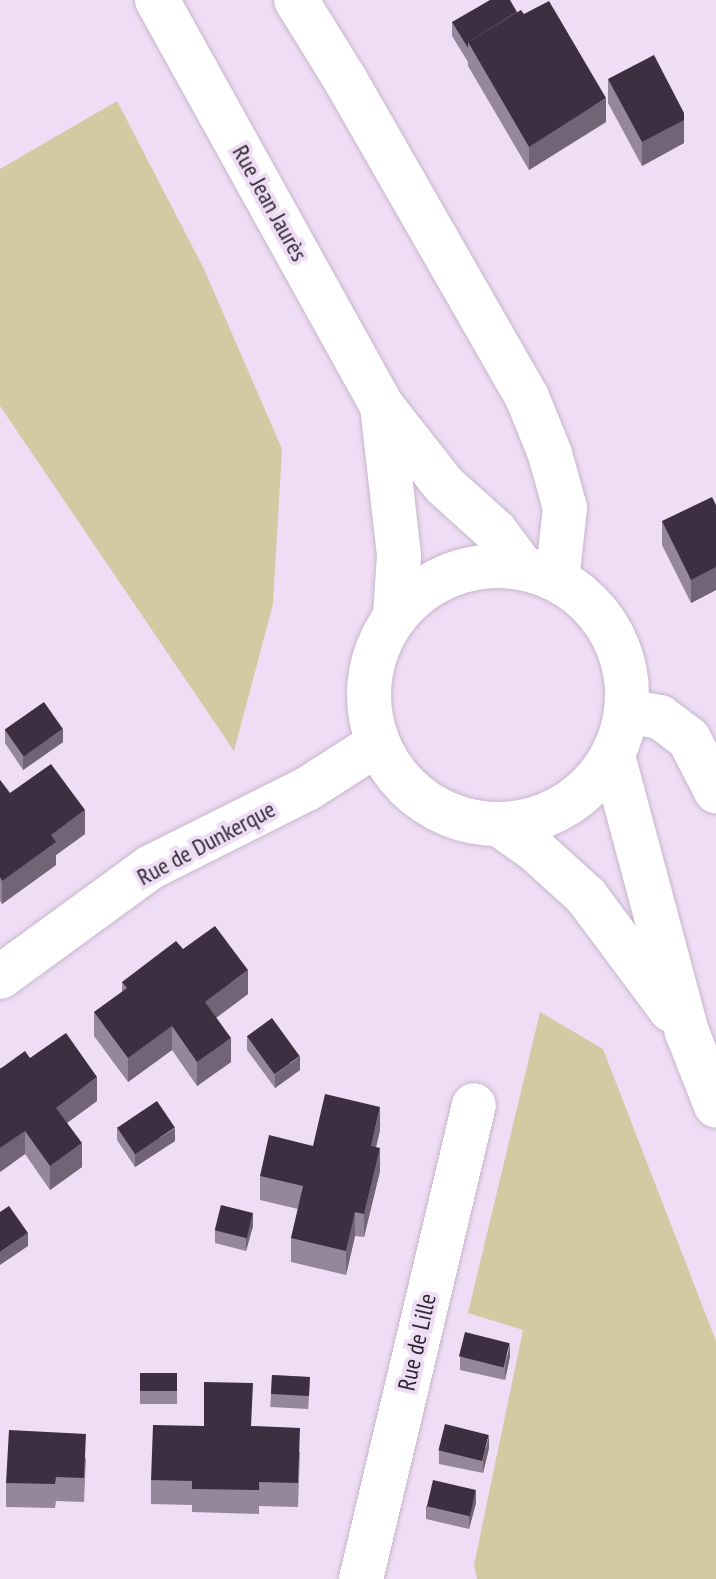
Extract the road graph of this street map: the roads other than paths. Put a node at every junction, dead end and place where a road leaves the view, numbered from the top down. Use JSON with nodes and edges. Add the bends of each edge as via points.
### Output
{"nodes":[{"id":1,"x":157,"y":0,"type":"edge"},
{"id":2,"x":296,"y":0,"type":"edge"},
{"id":3,"x":382,"y":406,"type":"junction"},
{"id":4,"x":540,"y":574,"type":"junction"},
{"id":5,"x":395,"y":615,"type":"junction"},
{"id":6,"x":626,"y":711,"type":"junction"},
{"id":7,"x":377,"y":744,"type":"junction"},
{"id":8,"x":613,"y":756,"type":"junction"},
{"id":9,"x":716,"y":791,"type":"edge"},
{"id":10,"x":500,"y":825,"type":"junction"},
{"id":11,"x":0,"y":977,"type":"edge"},
{"id":12,"x":687,"y":1032,"type":"junction"},
{"id":13,"x":474,"y":1105,"type":"dead end"},
{"id":14,"x":716,"y":1106,"type":"edge"},
{"id":15,"x":361,"y":1579,"type":"edge"}],
"edges":[{"from":1,"to":3,"type":"main road","name":"Rue Jean Jaurès"},
{"from":2,"to":4,"type":"main road","via":[[527,397],[565,508]]},
{"from":3,"to":4,"type":"main road","name":"Rue Jean Jaurès","via":[[444,485]]},
{"from":3,"to":5,"type":"main road","name":"Rue Jean Jaurès","via":[[399,556]]},
{"from":4,"to":5,"type":"main road","via":[[487,565],[452,573],[420,590]]},
{"from":4,"to":6,"type":"main road","via":[[583,598],[605,621],[627,680]]},
{"from":5,"to":7,"type":"main road","via":[[378,644],[368,677],[368,712]]},
{"from":6,"to":8,"type":"main road"},
{"from":6,"to":9,"type":"main road","via":[[660,717],[689,739]]},
{"from":7,"to":10,"type":"main road","via":[[397,778],[426,804],[461,820]]},
{"from":7,"to":11,"type":"main road","name":"Rue de Dunkerque","via":[[307,789],[151,867]]},
{"from":8,"to":10,"type":"main road","via":[[597,779],[565,805],[527,822]]},
{"from":8,"to":12,"type":"main road"},
{"from":10,"to":12,"type":"main road","via":[[586,896]]},
{"from":12,"to":14,"type":"main road"},
{"from":13,"to":15,"type":"main road","name":"Rue de Lille"}]}
